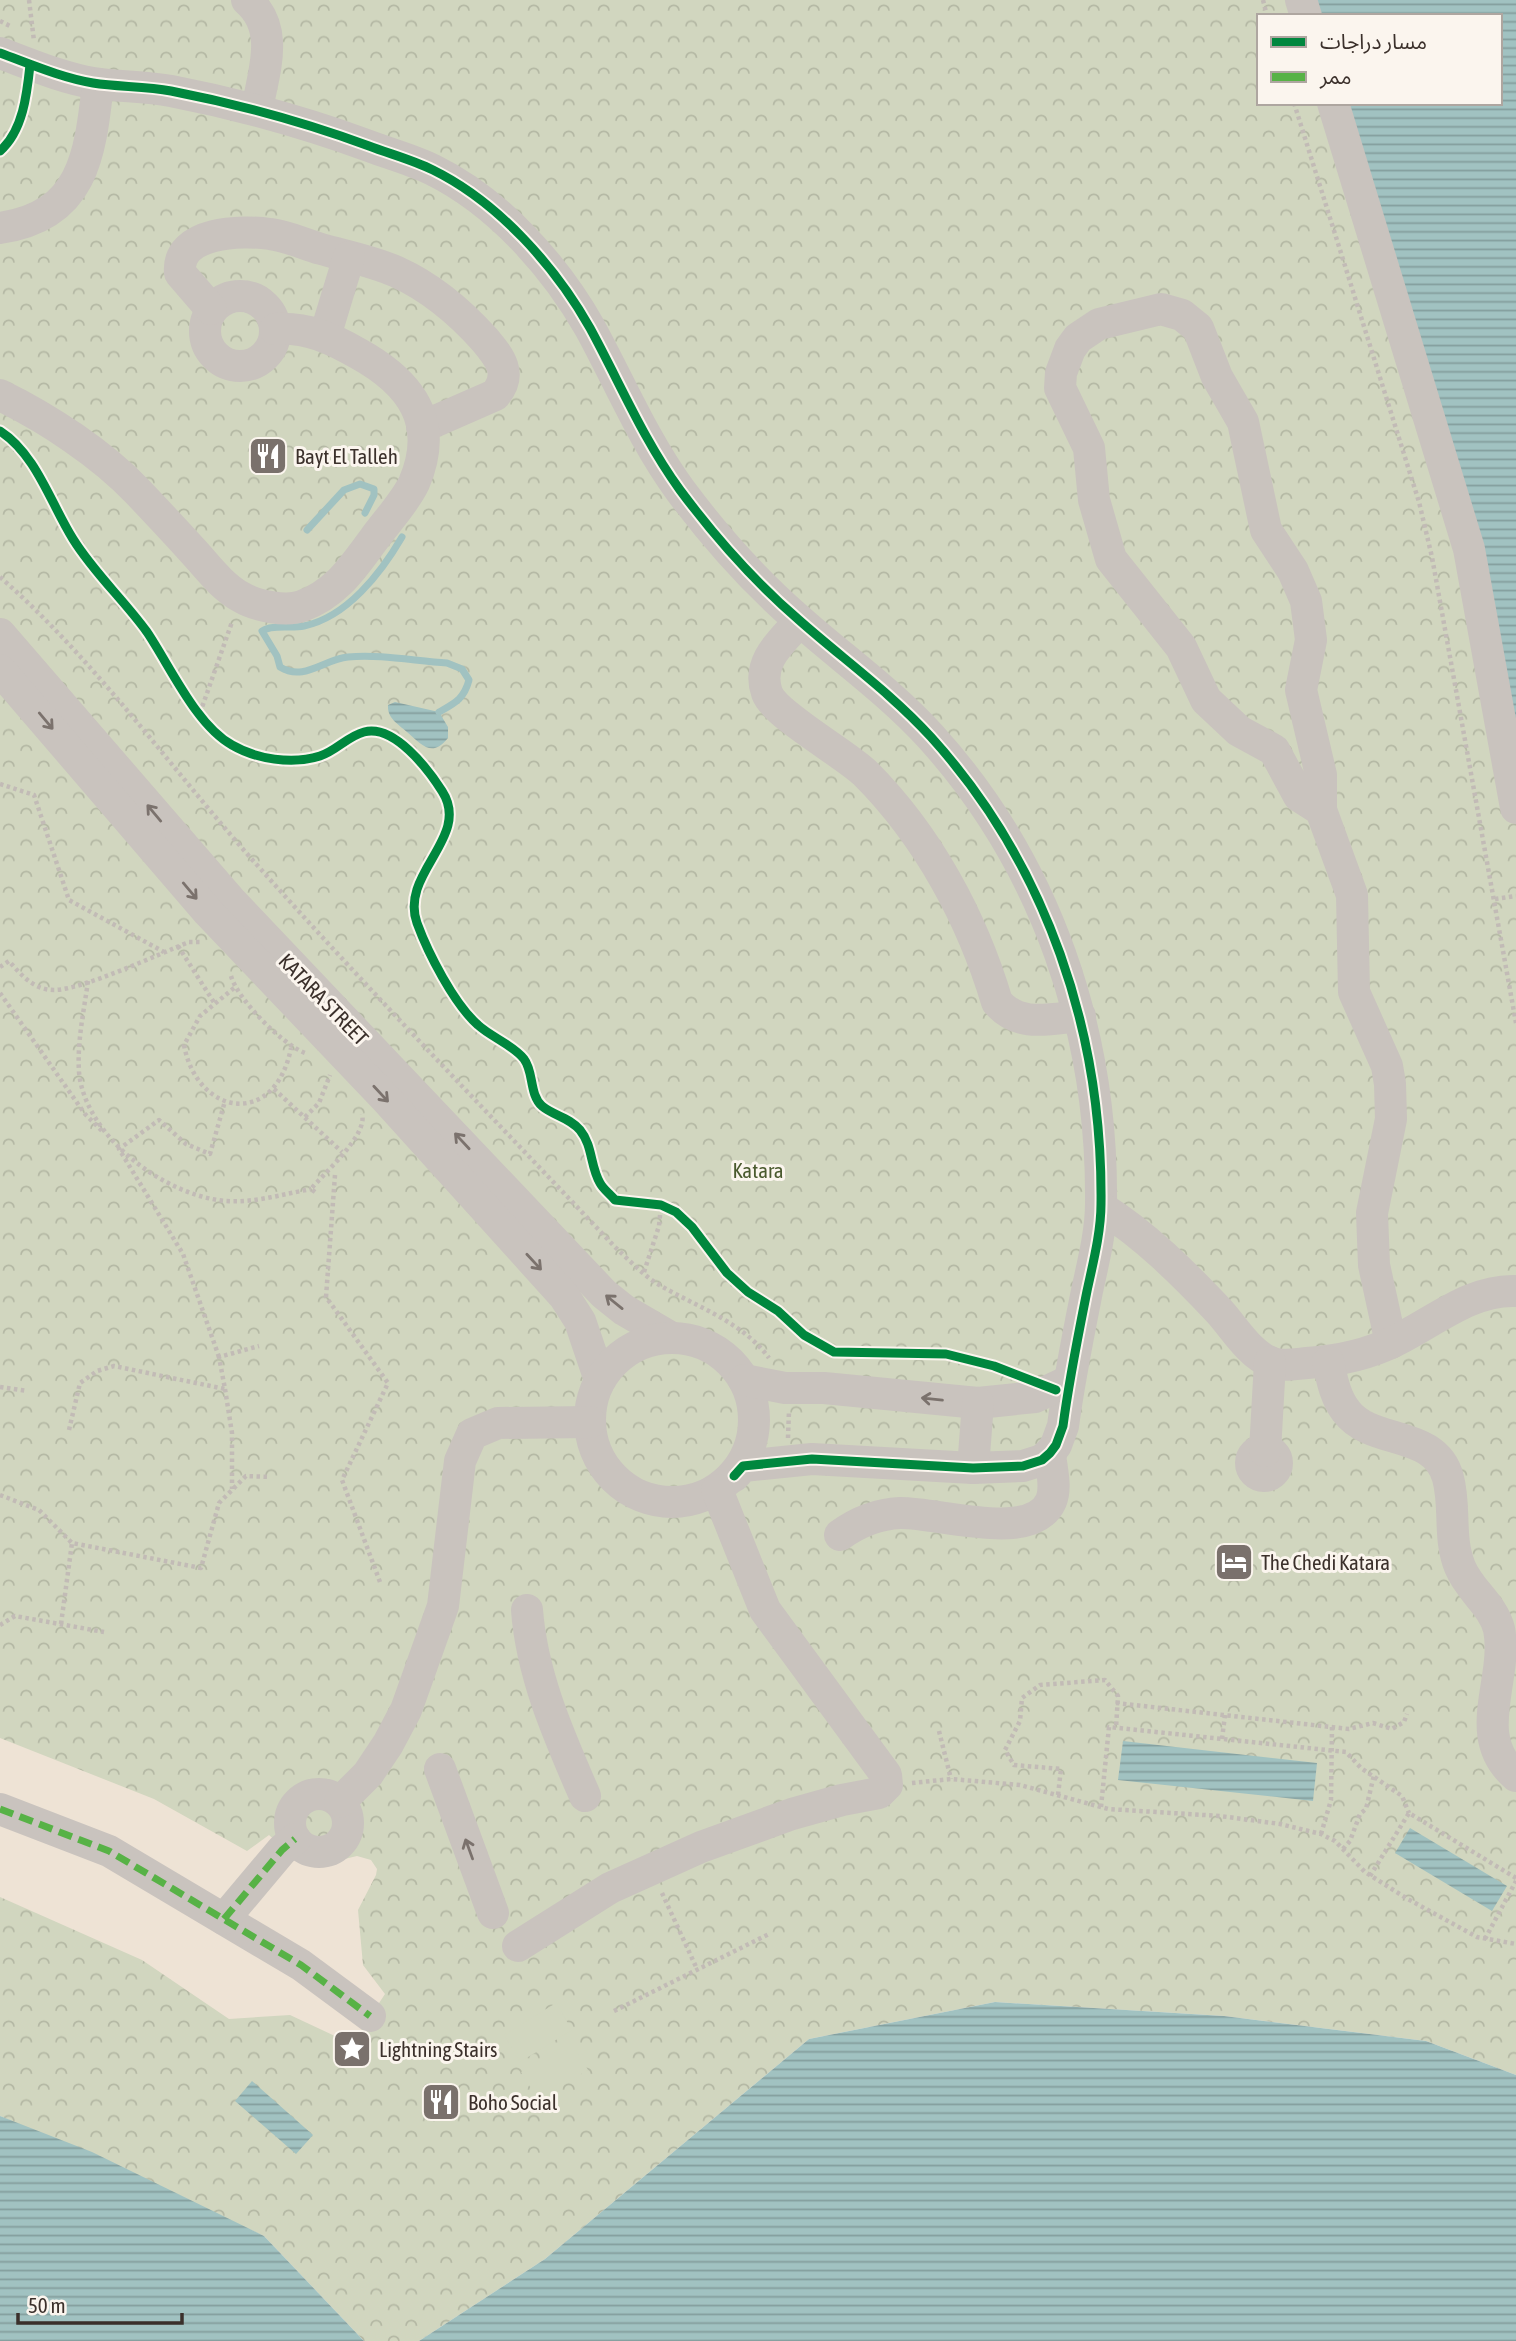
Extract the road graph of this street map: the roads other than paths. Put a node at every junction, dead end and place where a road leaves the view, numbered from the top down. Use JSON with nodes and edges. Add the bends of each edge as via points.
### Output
{"nodes":[{"id":1,"x":247,"y":0,"type":"edge"},
{"id":2,"x":8,"y":56,"type":"edge"},
{"id":3,"x":98,"y":84,"type":"junction"},
{"id":4,"x":1334,"y":105,"type":"edge"},
{"id":5,"x":257,"y":110,"type":"junction"},
{"id":6,"x":0,"y":228,"type":"edge"},
{"id":7,"x":349,"y":257,"type":"junction"},
{"id":8,"x":211,"y":310,"type":"junction"},
{"id":9,"x":275,"y":328,"type":"junction"},
{"id":10,"x":325,"y":336,"type":"junction"},
{"id":11,"x":0,"y":395,"type":"edge"},
{"id":12,"x":422,"y":427,"type":"junction"},
{"id":13,"x":800,"y":621,"type":"junction"},
{"id":14,"x":0,"y":634,"type":"edge"},
{"id":15,"x":0,"y":670,"type":"edge"},
{"id":16,"x":1516,"y":808,"type":"edge"},
{"id":17,"x":1321,"y":810,"type":"junction"},
{"id":18,"x":1080,"y":1016,"type":"junction"},
{"id":19,"x":1102,"y":1208,"type":"junction"},
{"id":20,"x":1516,"y":1291,"type":"edge"},
{"id":21,"x":1516,"y":1311,"type":"edge"},
{"id":22,"x":1439,"y":1318,"type":"junction"},
{"id":23,"x":672,"y":1338,"type":"junction"},
{"id":24,"x":1391,"y":1343,"type":"junction"},
{"id":25,"x":1270,"y":1362,"type":"junction"},
{"id":26,"x":1328,"y":1362,"type":"junction"},
{"id":27,"x":600,"y":1380,"type":"junction"},
{"id":28,"x":744,"y":1380,"type":"junction"},
{"id":29,"x":1069,"y":1381,"type":"junction"},
{"id":30,"x":978,"y":1403,"type":"junction"},
{"id":31,"x":590,"y":1422,"type":"junction"},
{"id":32,"x":1265,"y":1451,"type":"dead end"},
{"id":33,"x":1050,"y":1453,"type":"junction"},
{"id":34,"x":973,"y":1468,"type":"junction"},
{"id":35,"x":725,"y":1483,"type":"junction"},
{"id":36,"x":840,"y":1535,"type":"dead end"},
{"id":37,"x":527,"y":1610,"type":"dead end"},
{"id":38,"x":440,"y":1769,"type":"dead end"},
{"id":39,"x":1516,"y":1776,"type":"edge"},
{"id":40,"x":585,"y":1796,"type":"dead end"},
{"id":41,"x":340,"y":1802,"type":"junction"},
{"id":42,"x":0,"y":1809,"type":"edge"},
{"id":43,"x":295,"y":1839,"type":"junction"},
{"id":44,"x":492,"y":1913,"type":"dead end"},
{"id":45,"x":224,"y":1919,"type":"junction"},
{"id":46,"x":518,"y":1946,"type":"dead end"},
{"id":47,"x":370,"y":2017,"type":"dead end"}],
"edges":[{"from":1,"to":5,"type":"street","via":[[264,20],[267,38],[268,57]]},
{"from":2,"to":3,"type":"street"},
{"from":3,"to":5,"type":"street","via":[[163,90]]},
{"from":3,"to":6,"type":"street","via":[[93,125],[70,192],[39,219]]},
{"from":4,"to":16,"type":"street","via":[[1469,549]]},
{"from":5,"to":13,"type":"street","via":[[433,170],[520,236],[587,323],[638,424],[680,490],[738,560]]},
{"from":7,"to":8,"type":"street","via":[[273,234],[244,232],[200,240],[184,252],[180,273]]},
{"from":7,"to":10,"type":"street"},
{"from":7,"to":12,"type":"street","via":[[396,271],[434,293],[501,359],[504,382],[495,395]]},
{"from":8,"to":9,"type":"street","via":[[229,297],[250,297],[267,309]]},
{"from":8,"to":9,"type":"street","via":[[205,340],[209,350],[226,364],[248,366],[259,361],[268,352]]},
{"from":9,"to":10,"type":"street","via":[[303,328]]},
{"from":10,"to":12,"type":"street","via":[[386,368],[417,405]]},
{"from":11,"to":12,"type":"street","via":[[39,414],[135,488],[219,581],[242,598],[272,607],[299,607],[326,596],[342,581],[414,484],[423,451]]},
{"from":13,"to":18,"type":"street","via":[[922,728],[977,793],[1030,881],[1056,941]]},
{"from":13,"to":18,"type":"street","via":[[768,659],[764,680],[770,701],[864,772],[913,829],[952,893],[1003,1010],[1029,1021]]},
{"from":23,"to":14,"type":"street","name":"KATARA STREET","one_way":true,"via":[[604,1294],[215,883]]},
{"from":15,"to":27,"type":"street","name":"KATARA STREET","one_way":true,"via":[[208,912],[564,1296],[580,1321]]},
{"from":17,"to":17,"type":"street","via":[[1321,775],[1301,690],[1309,662],[1308,611],[1301,584],[1266,530],[1242,422],[1217,377],[1203,336],[1191,320],[1172,310],[1099,324],[1070,349],[1060,388],[1089,447],[1094,499],[1111,559],[1181,647],[1206,700],[1239,731],[1274,750],[1299,796]]},
{"from":17,"to":24,"type":"street","via":[[1352,895],[1354,992],[1387,1066],[1390,1084],[1391,1119],[1372,1213],[1374,1265]]},
{"from":18,"to":19,"type":"street","via":[[1095,1086]]},
{"from":19,"to":25,"type":"street","via":[[1153,1247]]},
{"from":19,"to":29,"type":"street"},
{"from":20,"to":22,"type":"street","via":[[1474,1298]]},
{"from":21,"to":22,"type":"street"},
{"from":22,"to":24,"type":"street"},
{"from":23,"to":27,"type":"street","via":[[630,1349]]},
{"from":23,"to":28,"type":"street","via":[[713,1349],[731,1362]]},
{"from":24,"to":26,"type":"street"},
{"from":25,"to":26,"type":"street"},
{"from":25,"to":32,"type":"street"},
{"from":26,"to":39,"type":"street","via":[[1336,1393],[1353,1419],[1371,1431],[1419,1444],[1448,1476],[1451,1534],[1460,1567],[1499,1630],[1492,1727],[1498,1753]]},
{"from":27,"to":31,"type":"street"},
{"from":30,"to":28,"type":"street","one_way":true,"via":[[785,1388]]},
{"from":28,"to":35,"type":"street","via":[[753,1406],[754,1434],[744,1461]]},
{"from":29,"to":30,"type":"street","via":[[1035,1397]]},
{"from":29,"to":33,"type":"street","via":[[1061,1436]]},
{"from":30,"to":34,"type":"street"},
{"from":31,"to":35,"type":"street","via":[[603,1466],[628,1490],[650,1500],[699,1499]]},
{"from":31,"to":41,"type":"street","via":[[498,1423],[472,1434],[460,1461],[439,1619],[406,1710],[388,1744],[368,1774]]},
{"from":33,"to":34,"type":"street","via":[[1023,1466]]},
{"from":33,"to":36,"type":"street","via":[[1054,1488],[1045,1511],[1035,1519],[1010,1524],[896,1514],[874,1517]]},
{"from":34,"to":35,"type":"street","via":[[812,1459],[743,1466]]},
{"from":35,"to":46,"type":"street","via":[[765,1610],[886,1774],[887,1785],[879,1793],[792,1814],[701,1847],[610,1888]]},
{"from":37,"to":40,"type":"street","via":[[530,1650]]},
{"from":44,"to":38,"type":"street","one_way":true},
{"from":41,"to":43,"type":"street","via":[[317,1794],[305,1797],[291,1816]]},
{"from":41,"to":43,"type":"street","via":[[349,1824],[338,1845],[315,1852]]},
{"from":42,"to":45,"type":"street","via":[[109,1851]]},
{"from":43,"to":45,"type":"street"},
{"from":45,"to":47,"type":"street","via":[[301,1965]]}]}
